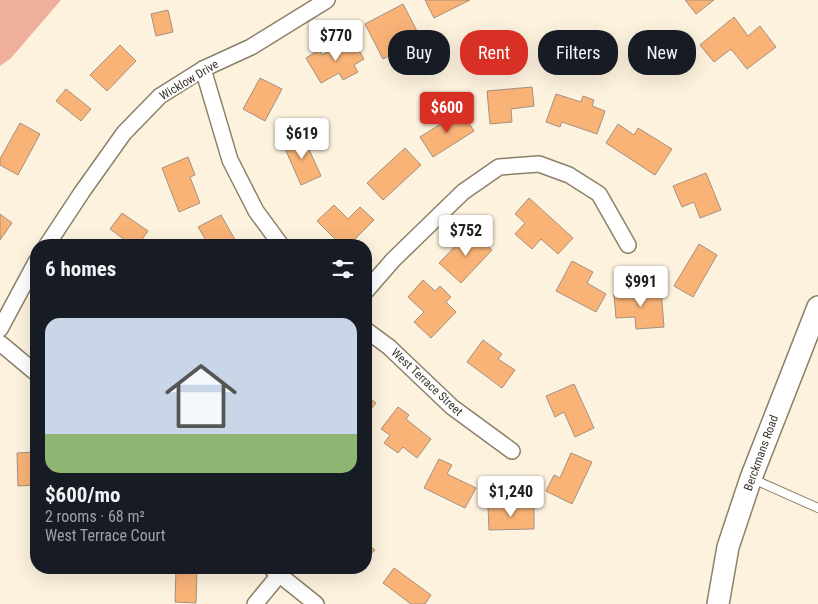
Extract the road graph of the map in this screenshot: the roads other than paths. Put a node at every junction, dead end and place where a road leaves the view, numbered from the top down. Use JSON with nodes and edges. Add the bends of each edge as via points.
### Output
{"nodes":[{"id":1,"x":327,"y":0,"type":"edge"},
{"id":2,"x":203,"y":69,"type":"junction"},
{"id":3,"x":51,"y":239,"type":"edge"},
{"id":4,"x":277,"y":239,"type":"edge"},
{"id":5,"x":628,"y":245,"type":"dead end"},
{"id":6,"x":30,"y":273,"type":"edge"},
{"id":7,"x":372,"y":284,"type":"edge"},
{"id":8,"x":818,"y":307,"type":"edge"},
{"id":9,"x":0,"y":329,"type":"edge"},
{"id":10,"x":372,"y":334,"type":"edge"},
{"id":11,"x":0,"y":343,"type":"edge"},
{"id":12,"x":30,"y":368,"type":"edge"},
{"id":13,"x":512,"y":450,"type":"dead end"},
{"id":14,"x":751,"y":478,"type":"junction"},
{"id":15,"x":818,"y":508,"type":"edge"},
{"id":16,"x":273,"y":574,"type":"edge"},
{"id":17,"x":279,"y":574,"type":"edge"},
{"id":18,"x":255,"y":604,"type":"edge"},
{"id":19,"x":316,"y":604,"type":"edge"},
{"id":20,"x":718,"y":604,"type":"edge"}],
"edges":[{"from":1,"to":2,"type":"street","name":"Wicklow Drive","via":[[251,47]]},
{"from":2,"to":3,"type":"street","name":"Wicklow Drive","via":[[160,96],[124,134]]},
{"from":2,"to":4,"type":"street","via":[[230,160],[256,211]]},
{"from":5,"to":7,"type":"street","via":[[599,194],[569,175],[539,164],[499,168],[463,192]]},
{"from":6,"to":9,"type":"street"},
{"from":8,"to":14,"type":"main road","name":"Berckmans Road"},
{"from":10,"to":13,"type":"street","name":"West Terrace Street","via":[[452,407]]},
{"from":11,"to":12,"type":"street"},
{"from":14,"to":15,"type":"lane"},
{"from":14,"to":20,"type":"main road","name":"Berckmans Road","via":[[728,547]]},
{"from":16,"to":18,"type":"street"},
{"from":17,"to":19,"type":"street"}]}
